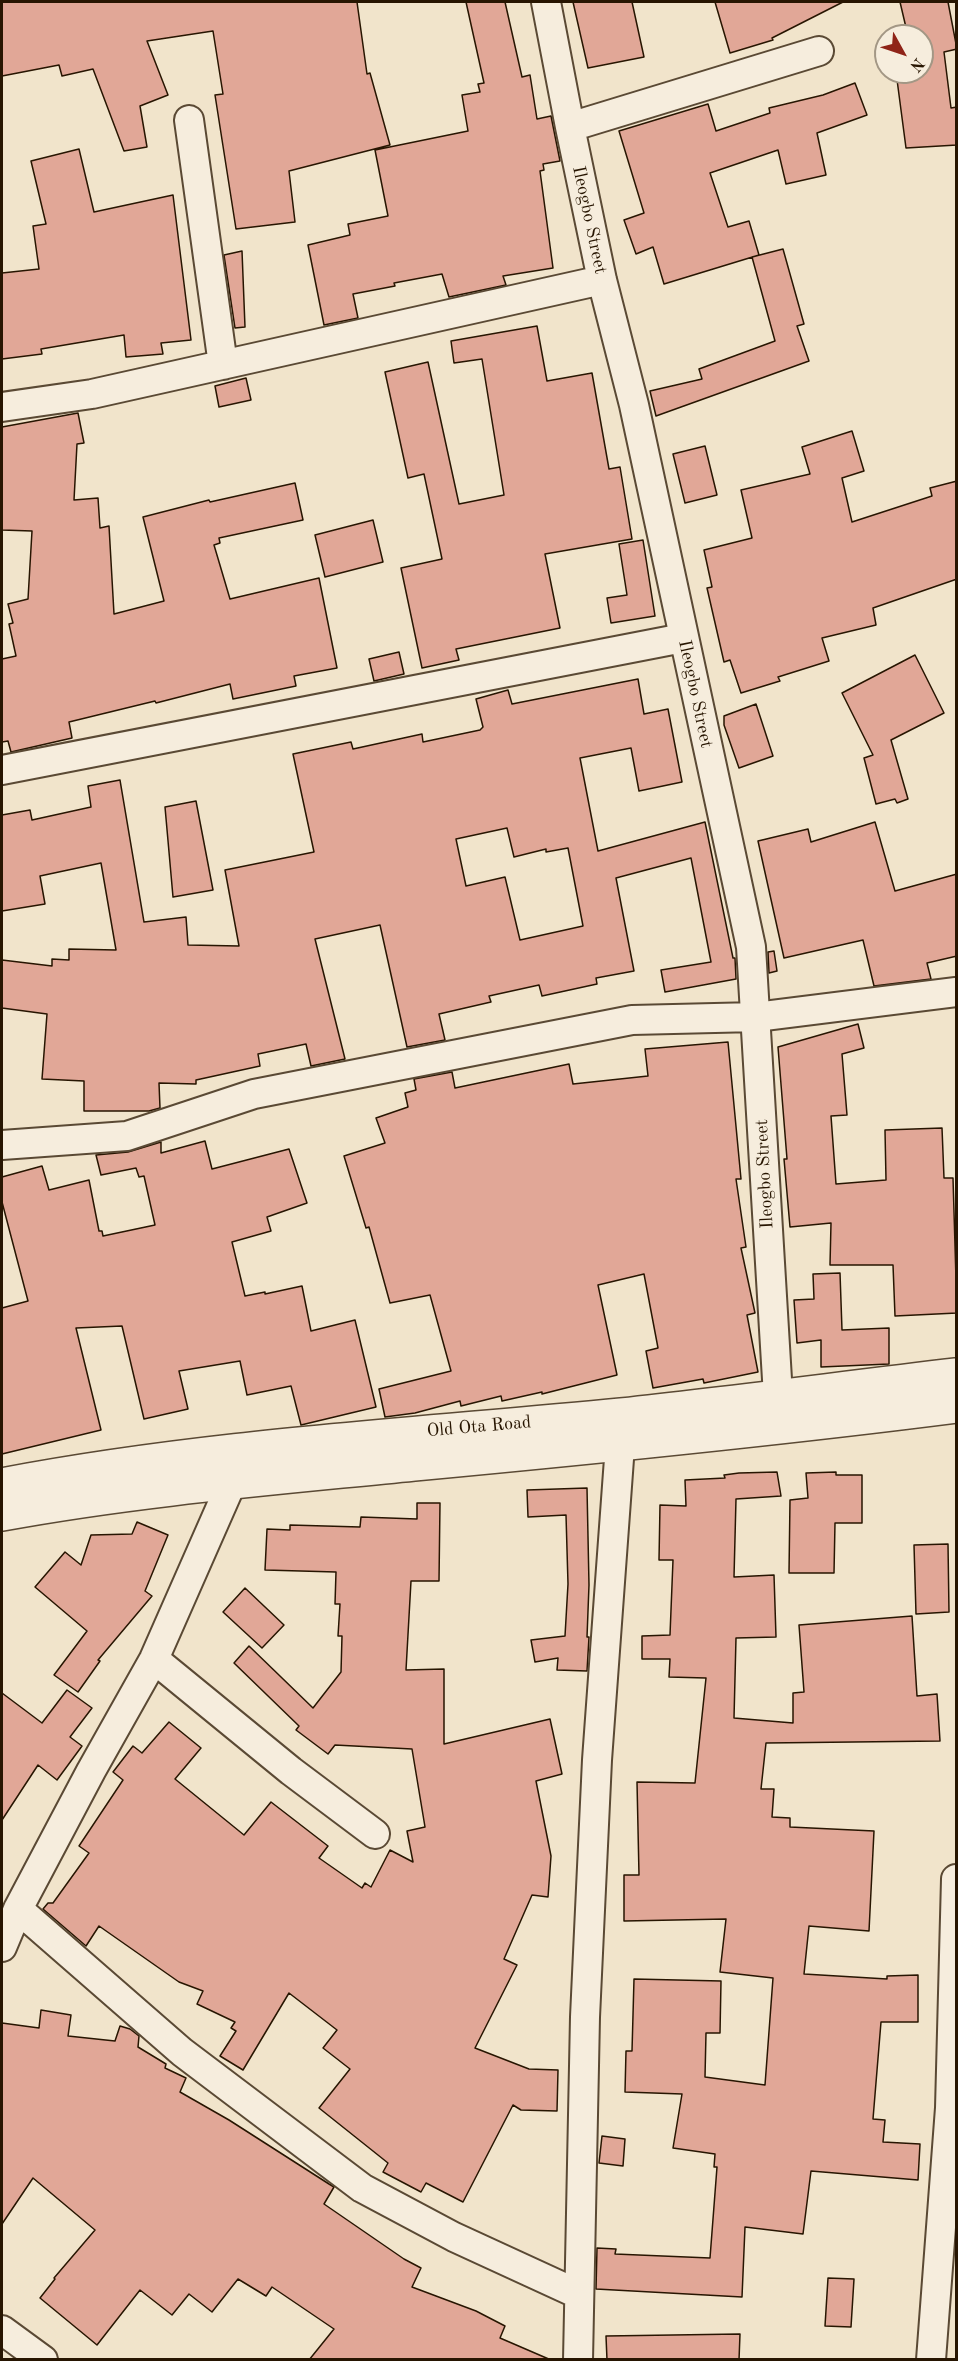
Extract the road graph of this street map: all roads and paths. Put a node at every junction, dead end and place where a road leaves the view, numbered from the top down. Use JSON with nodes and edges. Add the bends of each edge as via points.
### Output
{"nodes":[{"id":1,"x":546,"y":2,"type":"edge"},
{"id":2,"x":819,"y":51,"type":"dead end"},
{"id":3,"x":189,"y":120,"type":"dead end"},
{"id":4,"x":570,"y":127,"type":"junction"},
{"id":5,"x":602,"y":280,"type":"junction"},
{"id":6,"x":223,"y":365,"type":"junction"},
{"id":7,"x":2,"y":407,"type":"edge"},
{"id":8,"x":683,"y":638,"type":"junction"},
{"id":9,"x":2,"y":770,"type":"edge"},
{"id":10,"x":957,"y":992,"type":"edge"},
{"id":11,"x":756,"y":1017,"type":"junction"},
{"id":12,"x":2,"y":1145,"type":"edge"},
{"id":13,"x":957,"y":1375,"type":"edge"},
{"id":14,"x":778,"y":1396,"type":"junction"},
{"id":15,"x":957,"y":1406,"type":"edge"},
{"id":16,"x":620,"y":1445,"type":"junction"},
{"id":17,"x":232,"y":1482,"type":"junction"},
{"id":18,"x":2,"y":1485,"type":"edge"},
{"id":19,"x":2,"y":1514,"type":"edge"},
{"id":20,"x":154,"y":1659,"type":"junction"},
{"id":21,"x":375,"y":1834,"type":"dead end"},
{"id":22,"x":957,"y":1879,"type":"edge"},
{"id":23,"x":18,"y":1908,"type":"junction"},
{"id":24,"x":2,"y":1947,"type":"edge"},
{"id":25,"x":953,"y":2108,"type":"edge"},
{"id":26,"x":578,"y":2294,"type":"junction"},
{"id":27,"x":2,"y":2330,"type":"edge"},
{"id":28,"x":43,"y":2360,"type":"edge"},
{"id":29,"x":578,"y":2360,"type":"edge"},
{"id":30,"x":931,"y":2360,"type":"edge"}],
"edges":[{"from":1,"to":4,"type":"street","name":"Ileogbo Street"},
{"from":2,"to":4,"type":"street"},
{"from":3,"to":6,"type":"street"},
{"from":4,"to":5,"type":"street","name":"Ileogbo Street"},
{"from":5,"to":6,"type":"street"},
{"from":5,"to":8,"type":"street","name":"Ileogbo Street","via":[[634,405]]},
{"from":6,"to":7,"type":"street","via":[[92,394]]},
{"from":8,"to":9,"type":"street"},
{"from":8,"to":11,"type":"street","name":"Ileogbo Street","via":[[751,946]]},
{"from":10,"to":11,"type":"street"},
{"from":11,"to":12,"type":"street","via":[[632,1020],[254,1094],[127,1136]]},
{"from":11,"to":14,"type":"street","name":"Ileogbo Street"},
{"from":13,"to":14,"type":"street","name":"Old Ota Road"},
{"from":14,"to":18,"type":"street","name":"Old Ota Road","via":[[248,1450]]},
{"from":15,"to":16,"type":"street","name":"Old Ota Road"},
{"from":16,"to":17,"type":"street","name":"Old Ota Road"},
{"from":16,"to":26,"type":"street","via":[[597,1760]]},
{"from":17,"to":19,"type":"street","name":"Old Ota Road"},
{"from":17,"to":20,"type":"street"},
{"from":20,"to":21,"type":"street"},
{"from":20,"to":23,"type":"street"},
{"from":22,"to":25,"type":"street"},
{"from":23,"to":24,"type":"street"},
{"from":23,"to":26,"type":"street","via":[[182,2052],[362,2188],[454,2237]]},
{"from":25,"to":30,"type":"street"},
{"from":26,"to":29,"type":"street"},
{"from":27,"to":28,"type":"street"}]}
